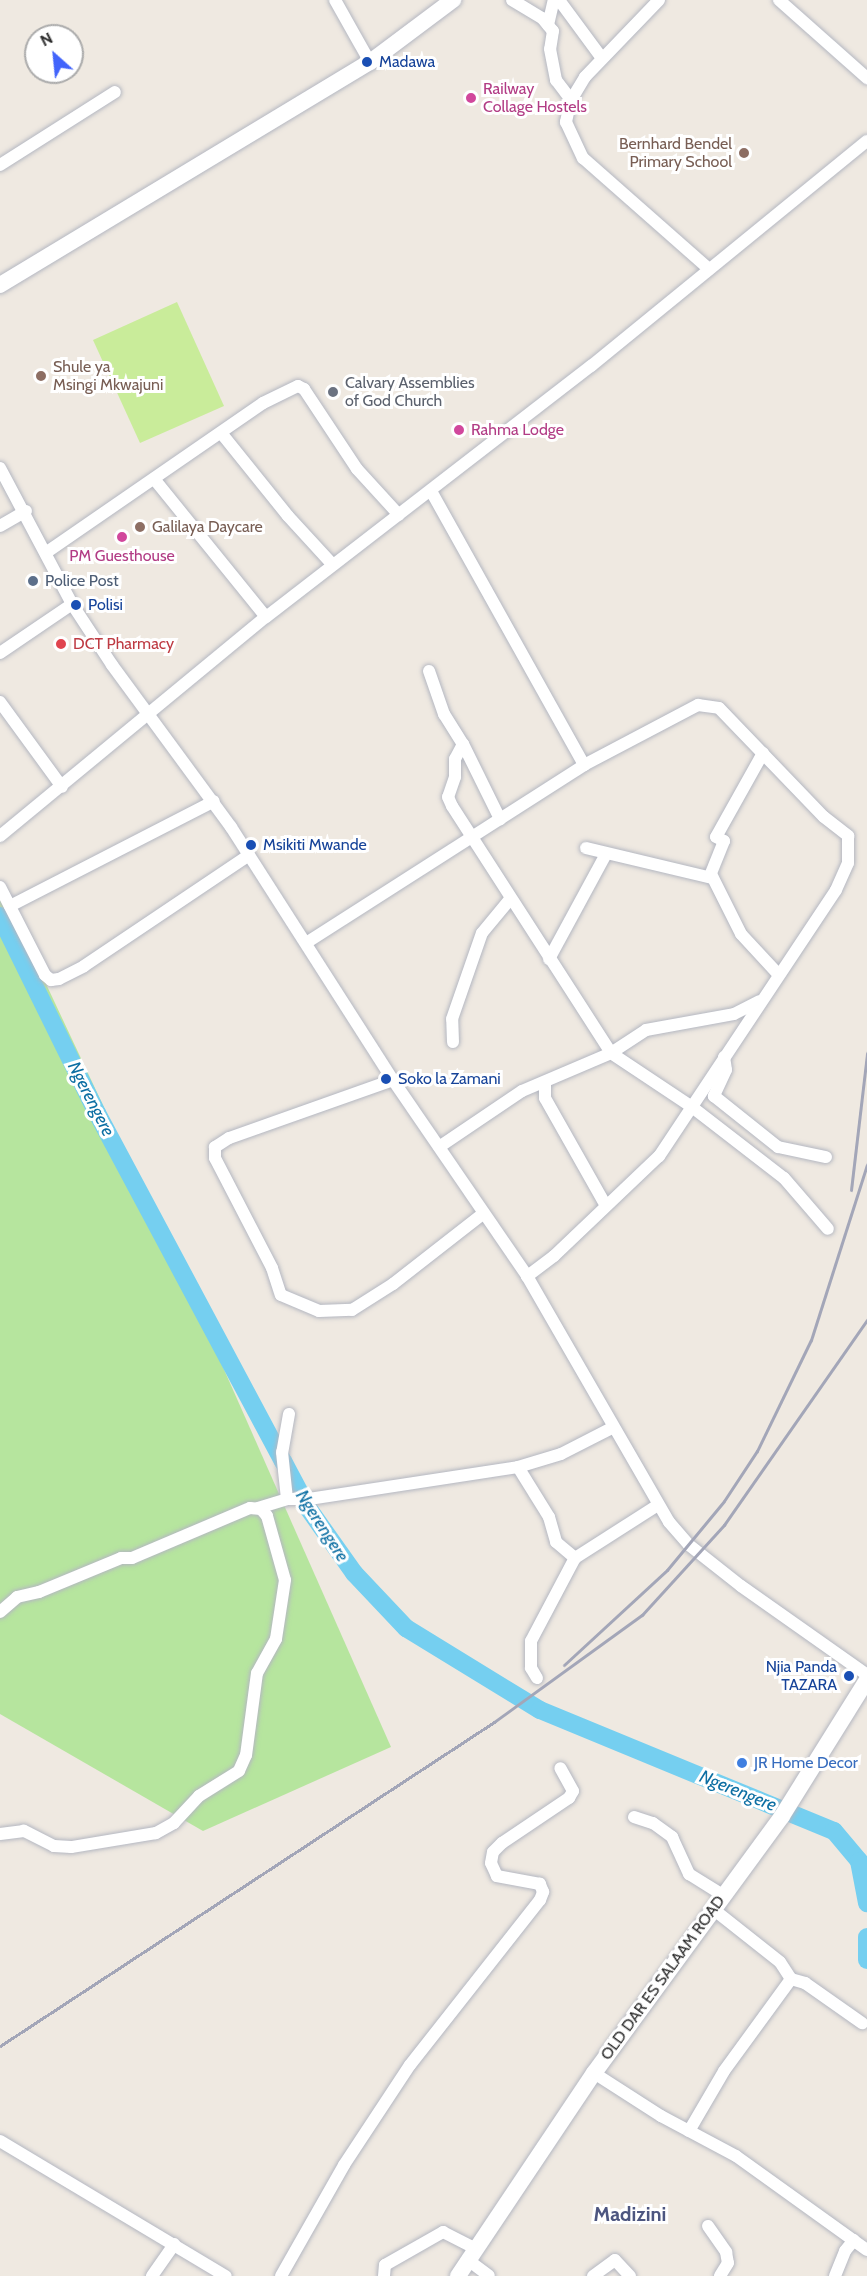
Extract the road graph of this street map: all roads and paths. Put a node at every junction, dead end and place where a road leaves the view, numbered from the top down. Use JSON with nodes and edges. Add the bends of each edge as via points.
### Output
{"nodes":[{"id":1,"x":335,"y":0,"type":"edge"},
{"id":2,"x":453,"y":0,"type":"edge"},
{"id":3,"x":512,"y":0,"type":"edge"},
{"id":4,"x":554,"y":0,"type":"edge"},
{"id":5,"x":559,"y":0,"type":"edge"},
{"id":6,"x":659,"y":0,"type":"edge"},
{"id":7,"x":779,"y":0,"type":"edge"},
{"id":8,"x":548,"y":25,"type":"junction"},
{"id":9,"x":601,"y":57,"type":"junction"},
{"id":10,"x":370,"y":63,"type":"junction"},
{"id":11,"x":867,"y":78,"type":"edge"},
{"id":12,"x":115,"y":92,"type":"dead end"},
{"id":13,"x":571,"y":100,"type":"junction"},
{"id":14,"x":867,"y":141,"type":"edge"},
{"id":15,"x":0,"y":165,"type":"edge"},
{"id":16,"x":709,"y":269,"type":"junction"},
{"id":17,"x":0,"y":285,"type":"edge"},
{"id":18,"x":222,"y":434,"type":"junction"},
{"id":19,"x":0,"y":468,"type":"edge"},
{"id":20,"x":155,"y":480,"type":"junction"},
{"id":21,"x":431,"y":491,"type":"junction"},
{"id":22,"x":26,"y":511,"type":"junction"},
{"id":23,"x":399,"y":515,"type":"junction"},
{"id":24,"x":0,"y":526,"type":"edge"},
{"id":25,"x":47,"y":552,"type":"junction"},
{"id":26,"x":332,"y":564,"type":"junction"},
{"id":27,"x":72,"y":604,"type":"junction"},
{"id":28,"x":266,"y":617,"type":"junction"},
{"id":29,"x":0,"y":653,"type":"edge"},
{"id":30,"x":429,"y":671,"type":"dead end"},
{"id":31,"x":0,"y":702,"type":"edge"},
{"id":32,"x":148,"y":715,"type":"junction"},
{"id":33,"x":464,"y":744,"type":"junction"},
{"id":34,"x":763,"y":753,"type":"junction"},
{"id":35,"x":584,"y":765,"type":"junction"},
{"id":36,"x":62,"y":787,"type":"junction"},
{"id":37,"x":214,"y":801,"type":"junction"},
{"id":38,"x":500,"y":819,"type":"junction"},
{"id":39,"x":0,"y":836,"type":"edge"},
{"id":40,"x":470,"y":836,"type":"junction"},
{"id":41,"x":586,"y":848,"type":"dead end"},
{"id":42,"x":606,"y":854,"type":"junction"},
{"id":43,"x":249,"y":855,"type":"junction"},
{"id":44,"x":712,"y":878,"type":"junction"},
{"id":45,"x":0,"y":887,"type":"edge"},
{"id":46,"x":511,"y":898,"type":"junction"},
{"id":47,"x":10,"y":906,"type":"junction"},
{"id":48,"x":306,"y":943,"type":"junction"},
{"id":49,"x":549,"y":959,"type":"junction"},
{"id":50,"x":778,"y":974,"type":"junction"},
{"id":51,"x":760,"y":1000,"type":"junction"},
{"id":52,"x":453,"y":1042,"type":"dead end"},
{"id":53,"x":611,"y":1053,"type":"junction"},
{"id":54,"x":393,"y":1080,"type":"junction"},
{"id":55,"x":545,"y":1084,"type":"junction"},
{"id":56,"x":709,"y":1092,"type":"junction"},
{"id":57,"x":692,"y":1107,"type":"junction"},
{"id":58,"x":439,"y":1147,"type":"junction"},
{"id":59,"x":778,"y":1147,"type":"junction"},
{"id":60,"x":826,"y":1157,"type":"dead end"},
{"id":61,"x":759,"y":1159,"type":"junction"},
{"id":62,"x":605,"y":1204,"type":"junction"},
{"id":63,"x":484,"y":1213,"type":"junction"},
{"id":64,"x":828,"y":1229,"type":"dead end"},
{"id":65,"x":527,"y":1276,"type":"junction"},
{"id":66,"x":290,"y":1414,"type":"dead end"},
{"id":67,"x":614,"y":1427,"type":"junction"},
{"id":68,"x":518,"y":1467,"type":"junction"},
{"id":69,"x":287,"y":1499,"type":"junction"},
{"id":70,"x":658,"y":1505,"type":"junction"},
{"id":71,"x":258,"y":1508,"type":"junction"},
{"id":72,"x":575,"y":1558,"type":"junction"},
{"id":73,"x":0,"y":1612,"type":"edge"},
{"id":74,"x":867,"y":1675,"type":"edge"},
{"id":75,"x":537,"y":1678,"type":"dead end"},
{"id":76,"x":867,"y":1680,"type":"edge"},
{"id":77,"x":560,"y":1768,"type":"dead end"},
{"id":78,"x":633,"y":1817,"type":"dead end"},
{"id":79,"x":0,"y":1834,"type":"edge"},
{"id":80,"x":723,"y":1895,"type":"junction"},
{"id":81,"x":713,"y":1909,"type":"junction"},
{"id":82,"x":791,"y":1980,"type":"junction"},
{"id":83,"x":862,"y":2023,"type":"dead end"},
{"id":84,"x":594,"y":2073,"type":"junction"},
{"id":85,"x":689,"y":2131,"type":"junction"},
{"id":86,"x":0,"y":2141,"type":"edge"},
{"id":87,"x":708,"y":2226,"type":"dead end"},
{"id":88,"x":854,"y":2240,"type":"junction"},
{"id":89,"x":174,"y":2244,"type":"junction"},
{"id":90,"x":867,"y":2250,"type":"edge"},
{"id":91,"x":473,"y":2255,"type":"junction"},
{"id":92,"x":152,"y":2276,"type":"edge"},
{"id":93,"x":226,"y":2276,"type":"edge"},
{"id":94,"x":281,"y":2276,"type":"edge"},
{"id":95,"x":384,"y":2276,"type":"edge"},
{"id":96,"x":458,"y":2276,"type":"edge"},
{"id":97,"x":489,"y":2276,"type":"edge"},
{"id":98,"x":593,"y":2276,"type":"edge"},
{"id":99,"x":630,"y":2276,"type":"edge"},
{"id":100,"x":720,"y":2276,"type":"edge"},
{"id":101,"x":835,"y":2276,"type":"edge"}],
"edges":[{"from":1,"to":10,"type":"street"},
{"from":2,"to":10,"type":"main road"},
{"from":3,"to":8,"type":"street"},
{"from":4,"to":8,"type":"street"},
{"from":5,"to":9,"type":"street"},
{"from":6,"to":9,"type":"street"},
{"from":7,"to":11,"type":"street"},
{"from":8,"to":13,"type":"street","via":[[553,31],[550,49],[556,64],[556,80]]},
{"from":9,"to":13,"type":"street"},
{"from":10,"to":17,"type":"main road"},
{"from":12,"to":15,"type":"street"},
{"from":13,"to":16,"type":"street","via":[[566,122],[577,151]]},
{"from":14,"to":16,"type":"street"},
{"from":16,"to":21,"type":"street"},
{"from":18,"to":20,"type":"street"},
{"from":18,"to":23,"type":"street","via":[[263,403],[300,386],[357,469]]},
{"from":18,"to":26,"type":"street"},
{"from":19,"to":22,"type":"street"},
{"from":20,"to":25,"type":"street"},
{"from":20,"to":28,"type":"street"},
{"from":21,"to":23,"type":"street"},
{"from":21,"to":35,"type":"street"},
{"from":22,"to":24,"type":"street"},
{"from":22,"to":25,"type":"street"},
{"from":23,"to":26,"type":"street"},
{"from":25,"to":27,"type":"street"},
{"from":26,"to":28,"type":"street"},
{"from":27,"to":29,"type":"street"},
{"from":27,"to":32,"type":"street"},
{"from":28,"to":32,"type":"street"},
{"from":30,"to":33,"type":"street","via":[[444,714]]},
{"from":31,"to":36,"type":"street"},
{"from":32,"to":36,"type":"street"},
{"from":32,"to":37,"type":"street"},
{"from":33,"to":38,"type":"street"},
{"from":33,"to":40,"type":"street","via":[[455,759],[455,777],[448,797]]},
{"from":34,"to":35,"type":"street","via":[[719,708],[705,705],[687,709]]},
{"from":34,"to":44,"type":"street","via":[[716,837],[724,841],[714,861]]},
{"from":34,"to":50,"type":"street","via":[[849,840],[848,863],[841,880]]},
{"from":35,"to":38,"type":"street"},
{"from":36,"to":39,"type":"street"},
{"from":37,"to":43,"type":"street"},
{"from":37,"to":47,"type":"street"},
{"from":38,"to":40,"type":"street"},
{"from":40,"to":46,"type":"street"},
{"from":40,"to":48,"type":"street"},
{"from":41,"to":42,"type":"street"},
{"from":42,"to":44,"type":"street"},
{"from":42,"to":49,"type":"street"},
{"from":43,"to":47,"type":"street","via":[[59,979],[51,980],[45,975]]},
{"from":43,"to":48,"type":"street"},
{"from":44,"to":50,"type":"street","via":[[741,934]]},
{"from":45,"to":47,"type":"street"},
{"from":46,"to":49,"type":"street"},
{"from":46,"to":52,"type":"street","via":[[482,933],[452,1018]]},
{"from":48,"to":54,"type":"street"},
{"from":49,"to":53,"type":"street"},
{"from":50,"to":51,"type":"street"},
{"from":51,"to":53,"type":"street","via":[[734,1014],[649,1029]]},
{"from":51,"to":56,"type":"street","via":[[724,1058]]},
{"from":53,"to":55,"type":"street"},
{"from":53,"to":57,"type":"street"},
{"from":54,"to":58,"type":"street"},
{"from":54,"to":63,"type":"street","via":[[229,1138],[215,1147],[215,1158],[272,1268],[281,1295],[319,1311],[352,1310],[393,1284]]},
{"from":55,"to":58,"type":"street","via":[[536,1083],[519,1093]]},
{"from":55,"to":62,"type":"street","via":[[545,1098]]},
{"from":56,"to":57,"type":"street"},
{"from":56,"to":59,"type":"street"},
{"from":57,"to":61,"type":"street"},
{"from":57,"to":62,"type":"street","via":[[659,1156]]},
{"from":58,"to":63,"type":"street"},
{"from":59,"to":60,"type":"street"},
{"from":59,"to":61,"type":"street"},
{"from":61,"to":64,"type":"street","via":[[784,1178]]},
{"from":62,"to":65,"type":"street","via":[[555,1256]]},
{"from":63,"to":65,"type":"street"},
{"from":65,"to":67,"type":"street"},
{"from":66,"to":69,"type":"street","via":[[282,1452]]},
{"from":67,"to":68,"type":"street","via":[[561,1454]]},
{"from":67,"to":70,"type":"street"},
{"from":68,"to":69,"type":"street","via":[[309,1499]]},
{"from":68,"to":72,"type":"street","via":[[549,1517],[556,1542]]},
{"from":69,"to":71,"type":"street"},
{"from":70,"to":72,"type":"street"},
{"from":70,"to":74,"type":"street","via":[[689,1545]]},
{"from":71,"to":73,"type":"street","via":[[243,1509],[132,1558],[121,1558],[32,1595],[17,1597]]},
{"from":71,"to":79,"type":"street","via":[[268,1518],[284,1573],[285,1594],[276,1639],[257,1673],[246,1755],[239,1771],[199,1796],[174,1823],[156,1833],[71,1846],[54,1846],[24,1831]]},
{"from":72,"to":75,"type":"street","via":[[531,1641],[531,1668]]},
{"from":76,"to":80,"type":"main road","name":"OLD DAR ES SALAAM ROAD","via":[[782,1816]]},
{"from":77,"to":94,"type":"street","via":[[573,1791],[569,1798],[502,1843],[491,1863],[497,1876],[540,1884],[540,1900],[410,2065],[344,2165]]},
{"from":78,"to":80,"type":"street","via":[[653,1823],[672,1837],[689,1874]]},
{"from":80,"to":81,"type":"main road","name":"OLD DAR ES SALAAM ROAD"},
{"from":81,"to":82,"type":"street","via":[[780,1962]]},
{"from":81,"to":84,"type":"main road","name":"OLD DAR ES SALAAM ROAD"},
{"from":82,"to":83,"type":"street","via":[[805,1983]]},
{"from":82,"to":85,"type":"street","via":[[724,2071]]},
{"from":84,"to":85,"type":"street"},
{"from":84,"to":91,"type":"main road","name":"OLD DAR ES SALAAM ROAD"},
{"from":85,"to":88,"type":"street","via":[[753,2167]]},
{"from":86,"to":89,"type":"street"},
{"from":87,"to":100,"type":"street","via":[[726,2252],[728,2263]]},
{"from":88,"to":90,"type":"street"},
{"from":88,"to":101,"type":"street"},
{"from":89,"to":92,"type":"street"},
{"from":89,"to":93,"type":"street"},
{"from":91,"to":95,"type":"street","via":[[442,2232],[385,2265]]},
{"from":91,"to":96,"type":"main road","name":"OLD DAR ES SALAAM ROAD"},
{"from":91,"to":97,"type":"street"},
{"from":98,"to":99,"type":"street","via":[[615,2260]]}]}
